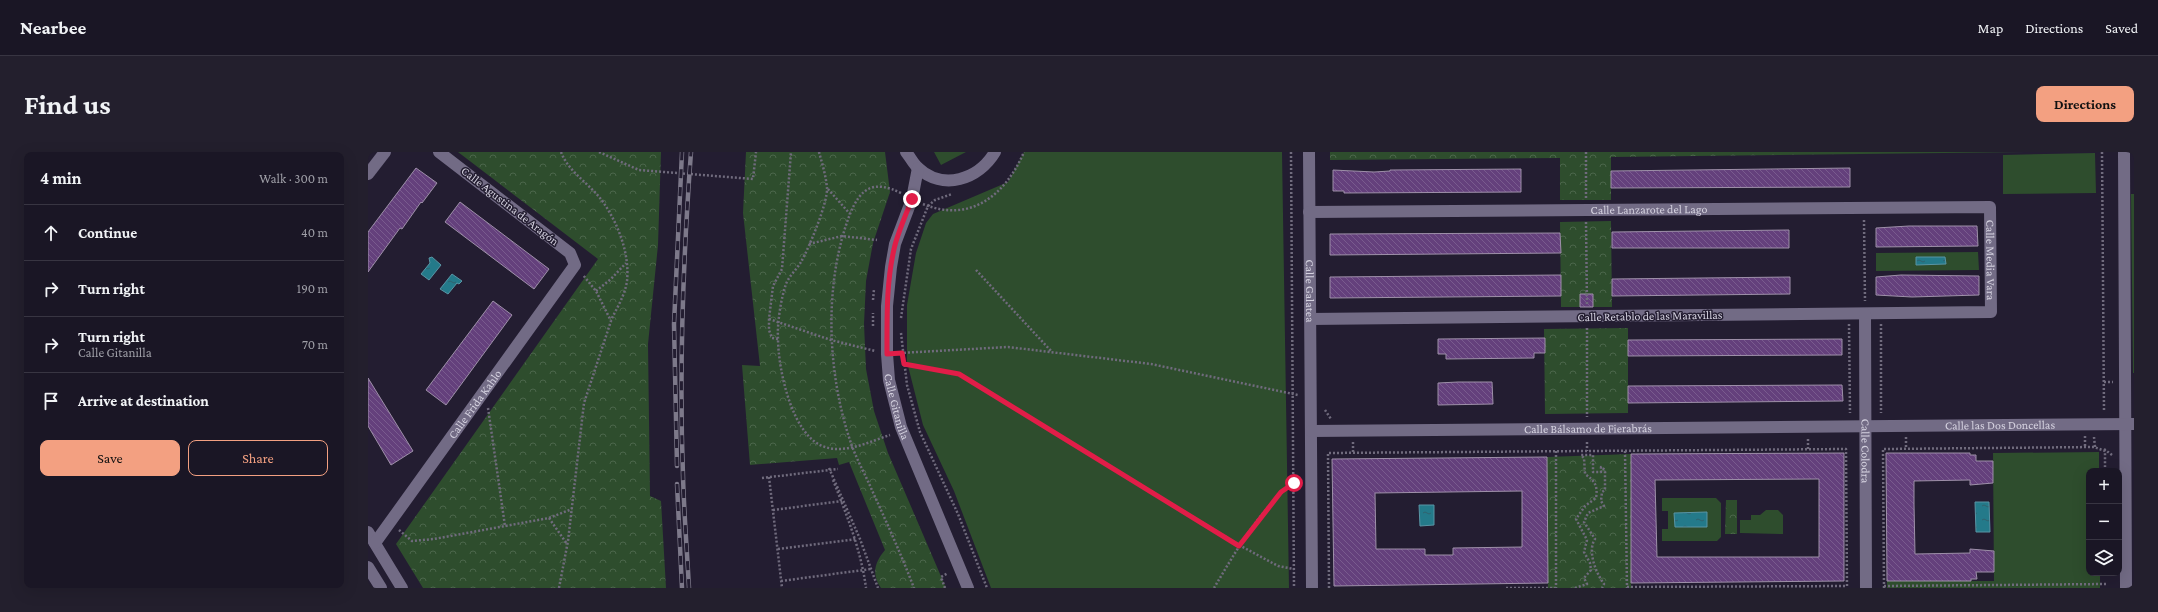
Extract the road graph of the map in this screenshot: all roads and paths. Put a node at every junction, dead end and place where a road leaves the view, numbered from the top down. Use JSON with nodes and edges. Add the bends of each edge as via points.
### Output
{"nodes":[{"id":1,"x":385,"y":152,"type":"edge"},
{"id":2,"x":439,"y":152,"type":"edge"},
{"id":3,"x":560,"y":152,"type":"edge"},
{"id":4,"x":599,"y":152,"type":"edge"},
{"id":5,"x":756,"y":152,"type":"edge"},
{"id":6,"x":791,"y":152,"type":"edge"},
{"id":7,"x":819,"y":152,"type":"edge"},
{"id":8,"x":906,"y":152,"type":"edge"},
{"id":9,"x":995,"y":152,"type":"edge"},
{"id":10,"x":1291,"y":152,"type":"edge"},
{"id":11,"x":1309,"y":152,"type":"edge"},
{"id":12,"x":1586,"y":152,"type":"edge"},
{"id":13,"x":2102,"y":152,"type":"edge"},
{"id":14,"x":2124,"y":152,"type":"edge"},
{"id":15,"x":918,"y":168,"type":"junction"},
{"id":16,"x":368,"y":174,"type":"edge"},
{"id":17,"x":828,"y":188,"type":"junction"},
{"id":18,"x":960,"y":193,"type":"dead end"},
{"id":19,"x":1990,"y":207,"type":"joint"},
{"id":20,"x":1864,"y":208,"type":"junction"},
{"id":21,"x":1586,"y":210,"type":"junction"},
{"id":22,"x":1308,"y":212,"type":"junction"},
{"id":23,"x":850,"y":214,"type":"dead end"},
{"id":24,"x":877,"y":240,"type":"dead end"},
{"id":25,"x":809,"y":244,"type":"junction"},
{"id":26,"x":626,"y":263,"type":"junction"},
{"id":27,"x":575,"y":265,"type":"junction"},
{"id":28,"x":976,"y":270,"type":"dead end"},
{"id":29,"x":596,"y":291,"type":"junction"},
{"id":30,"x":1991,"y":312,"type":"joint"},
{"id":31,"x":1849,"y":314,"type":"junction"},
{"id":32,"x":1865,"y":314,"type":"junction"},
{"id":33,"x":1881,"y":314,"type":"junction"},
{"id":34,"x":1587,"y":317,"type":"junction"},
{"id":35,"x":769,"y":319,"type":"junction"},
{"id":36,"x":1310,"y":319,"type":"junction"},
{"id":37,"x":901,"y":320,"type":"dead end"},
{"id":38,"x":611,"y":321,"type":"junction"},
{"id":39,"x":779,"y":324,"type":"junction"},
{"id":40,"x":901,"y":326,"type":"dead end"},
{"id":41,"x":778,"y":339,"type":"junction"},
{"id":42,"x":1052,"y":352,"type":"junction"},
{"id":43,"x":902,"y":353,"type":"junction"},
{"id":44,"x":887,"y":354,"type":"junction"},
{"id":45,"x":904,"y":364,"type":"junction"},
{"id":46,"x":2112,"y":374,"type":"dead end"},
{"id":47,"x":485,"y":390,"type":"junction"},
{"id":48,"x":2112,"y":390,"type":"dead end"},
{"id":49,"x":1293,"y":395,"type":"junction"},
{"id":50,"x":1325,"y":407,"type":"dead end"},
{"id":51,"x":2110,"y":409,"type":"dead end"},
{"id":52,"x":2104,"y":413,"type":"junction"},
{"id":53,"x":1843,"y":414,"type":"dead end"},
{"id":54,"x":1888,"y":415,"type":"dead end"},
{"id":55,"x":1595,"y":416,"type":"dead end"},
{"id":56,"x":1579,"y":417,"type":"dead end"},
{"id":57,"x":1339,"y":419,"type":"dead end"},
{"id":58,"x":1587,"y":422,"type":"junction"},
{"id":59,"x":2129,"y":424,"type":"edge"},
{"id":60,"x":2094,"y":425,"type":"junction"},
{"id":61,"x":1865,"y":426,"type":"junction"},
{"id":62,"x":1353,"y":430,"type":"junction"},
{"id":63,"x":1311,"y":431,"type":"junction"},
{"id":64,"x":890,"y":435,"type":"dead end"},
{"id":65,"x":2094,"y":447,"type":"junction"},
{"id":66,"x":1556,"y":451,"type":"junction"},
{"id":67,"x":1587,"y":451,"type":"junction"},
{"id":68,"x":1624,"y":451,"type":"junction"},
{"id":69,"x":1354,"y":453,"type":"junction"},
{"id":70,"x":2112,"y":458,"type":"dead end"},
{"id":71,"x":2105,"y":467,"type":"dead end"},
{"id":72,"x":829,"y":469,"type":"junction"},
{"id":73,"x":838,"y":469,"type":"dead end"},
{"id":74,"x":769,"y":477,"type":"junction"},
{"id":75,"x":762,"y":478,"type":"dead end"},
{"id":76,"x":1294,"y":483,"type":"junction"},
{"id":77,"x":843,"y":501,"type":"junction"},
{"id":78,"x":572,"y":509,"type":"junction"},
{"id":79,"x":773,"y":510,"type":"junction"},
{"id":80,"x":549,"y":518,"type":"junction"},
{"id":81,"x":390,"y":523,"type":"junction"},
{"id":82,"x":505,"y":526,"type":"junction"},
{"id":83,"x":368,"y":532,"type":"edge"},
{"id":84,"x":860,"y":539,"type":"junction"},
{"id":85,"x":856,"y":540,"type":"junction"},
{"id":86,"x":375,"y":543,"type":"junction"},
{"id":87,"x":568,"y":544,"type":"junction"},
{"id":88,"x":1239,"y":546,"type":"junction"},
{"id":89,"x":778,"y":549,"type":"junction"},
{"id":90,"x":368,"y":567,"type":"edge"},
{"id":91,"x":871,"y":569,"type":"junction"},
{"id":92,"x":1294,"y":569,"type":"junction"},
{"id":93,"x":864,"y":570,"type":"junction"},
{"id":94,"x":945,"y":575,"type":"dead end"},
{"id":95,"x":781,"y":580,"type":"junction"},
{"id":96,"x":2106,"y":584,"type":"dead end"},
{"id":97,"x":1847,"y":587,"type":"edge"},
{"id":98,"x":1884,"y":587,"type":"edge"},
{"id":99,"x":381,"y":588,"type":"edge"},
{"id":100,"x":402,"y":588,"type":"edge"},
{"id":101,"x":559,"y":588,"type":"edge"},
{"id":102,"x":782,"y":588,"type":"edge"},
{"id":103,"x":866,"y":588,"type":"edge"},
{"id":104,"x":878,"y":588,"type":"edge"},
{"id":105,"x":945,"y":588,"type":"edge"},
{"id":106,"x":968,"y":588,"type":"edge"},
{"id":107,"x":987,"y":588,"type":"edge"},
{"id":108,"x":1214,"y":588,"type":"edge"},
{"id":109,"x":1294,"y":588,"type":"edge"},
{"id":110,"x":1312,"y":588,"type":"edge"},
{"id":111,"x":1329,"y":588,"type":"edge"},
{"id":112,"x":1506,"y":588,"type":"edge"},
{"id":113,"x":1556,"y":588,"type":"edge"},
{"id":114,"x":1575,"y":588,"type":"edge"},
{"id":115,"x":1602,"y":588,"type":"edge"},
{"id":116,"x":1627,"y":588,"type":"edge"},
{"id":117,"x":1866,"y":588,"type":"edge"},
{"id":118,"x":2126,"y":588,"type":"edge"}],
"edges":[{"from":1,"to":16,"type":"street"},
{"from":2,"to":27,"type":"street","name":"Calle Agustina de Aragón","via":[[570,253]]},
{"from":3,"to":26,"type":"path","via":[[564,161],[600,199],[620,235]]},
{"from":4,"to":5,"type":"path","via":[[639,170],[753,179]]},
{"from":6,"to":35,"type":"path","via":[[782,268],[773,286]]},
{"from":7,"to":17,"type":"path"},
{"from":8,"to":15,"type":"street"},
{"from":9,"to":15,"type":"street","via":[[987,164],[974,175],[963,179],[946,180],[932,177]]},
{"from":10,"to":49,"type":"path"},
{"from":11,"to":22,"type":"street","name":"Calle Galatea"},
{"from":12,"to":21,"type":"path"},
{"from":13,"to":52,"type":"path"},
{"from":14,"to":59,"type":"street"},
{"from":15,"to":44,"type":"street","name":"Calle Gitanilla","via":[[912,199],[895,244],[890,267]]},
{"from":17,"to":23,"type":"path"},
{"from":17,"to":25,"type":"path"},
{"from":18,"to":37,"type":"path","via":[[946,195],[928,206],[911,249]]},
{"from":19,"to":20,"type":"street","name":"Calle Lanzarote del Lago"},
{"from":19,"to":30,"type":"street","name":"Calle Media Vara"},
{"from":20,"to":21,"type":"street","name":"Calle Lanzarote del Lago"},
{"from":20,"to":32,"type":"path"},
{"from":21,"to":22,"type":"street","name":"Calle Lanzarote del Lago"},
{"from":21,"to":34,"type":"path"},
{"from":22,"to":36,"type":"street","name":"Calle Galatea"},
{"from":24,"to":25,"type":"path","via":[[842,236]]},
{"from":25,"to":39,"type":"path","via":[[801,262],[786,284]]},
{"from":26,"to":29,"type":"path"},
{"from":26,"to":38,"type":"path","via":[[627,281]]},
{"from":27,"to":29,"type":"path"},
{"from":27,"to":47,"type":"street","name":"Calle Frida Kahlo"},
{"from":28,"to":42,"type":"path"},
{"from":29,"to":38,"type":"path"},
{"from":30,"to":33,"type":"street","name":"Calle Retablo de las Maravillas"},
{"from":31,"to":32,"type":"street","name":"Calle Retablo de las Maravillas"},
{"from":31,"to":34,"type":"street","name":"Calle Retablo de las Maravillas"},
{"from":31,"to":53,"type":"path","via":[[1850,414]]},
{"from":32,"to":33,"type":"street","name":"Calle Retablo de las Maravillas"},
{"from":32,"to":61,"type":"street","name":"Calle Colodra"},
{"from":33,"to":54,"type":"path","via":[[1881,415]]},
{"from":34,"to":36,"type":"street","name":"Calle Retablo de las Maravillas"},
{"from":34,"to":58,"type":"path"},
{"from":35,"to":39,"type":"path"},
{"from":35,"to":41,"type":"path","via":[[772,338]]},
{"from":36,"to":63,"type":"street","name":"Calle Galatea"},
{"from":38,"to":78,"type":"path","via":[[584,404]]},
{"from":39,"to":41,"type":"path"},
{"from":39,"to":44,"type":"path"},
{"from":40,"to":43,"type":"path"},
{"from":41,"to":64,"type":"path","via":[[782,374],[790,401],[800,425],[812,441],[836,449],[852,447]]},
{"from":42,"to":43,"type":"path","via":[[1008,347]]},
{"from":42,"to":49,"type":"path","via":[[1151,364]]},
{"from":43,"to":44,"type":"path"},
{"from":43,"to":45,"type":"path"},
{"from":44,"to":106,"type":"street","name":"Calle Gitanilla","via":[[889,380],[901,427]]},
{"from":45,"to":88,"type":"path","via":[[959,374]]},
{"from":45,"to":107,"type":"path","via":[[920,432],[958,514]]},
{"from":46,"to":48,"type":"path"},
{"from":47,"to":81,"type":"street","name":"Calle Frida Kahlo"},
{"from":47,"to":82,"type":"path"},
{"from":49,"to":76,"type":"path"},
{"from":50,"to":57,"type":"path","via":[[1325,413],[1331,419]]},
{"from":51,"to":52,"type":"path"},
{"from":52,"to":60,"type":"path","via":[[2094,413]]},
{"from":55,"to":58,"type":"path"},
{"from":56,"to":58,"type":"path"},
{"from":58,"to":61,"type":"street","name":"Calle Bálsamo de Fierabrás"},
{"from":58,"to":62,"type":"street","name":"Calle Bálsamo de Fierabrás"},
{"from":58,"to":67,"type":"path"},
{"from":59,"to":60,"type":"street","name":"Calle las Dos Doncellas"},
{"from":59,"to":118,"type":"street"},
{"from":60,"to":61,"type":"street","name":"Calle las Dos Doncellas"},
{"from":60,"to":65,"type":"path"},
{"from":61,"to":117,"type":"street","name":"Calle Colodra"},
{"from":62,"to":63,"type":"street","name":"Calle Bálsamo de Fierabrás"},
{"from":62,"to":69,"type":"path"},
{"from":63,"to":110,"type":"street","name":"Calle Galatea"},
{"from":65,"to":70,"type":"path","via":[[2104,449]]},
{"from":65,"to":71,"type":"path","via":[[2104,451]]},
{"from":65,"to":98,"type":"path","via":[[1883,449]]},
{"from":66,"to":67,"type":"path"},
{"from":66,"to":69,"type":"path"},
{"from":66,"to":113,"type":"path"},
{"from":67,"to":68,"type":"path"},
{"from":68,"to":97,"type":"path","via":[[1846,449]]},
{"from":68,"to":116,"type":"path"},
{"from":69,"to":111,"type":"path","via":[[1328,453]]},
{"from":72,"to":73,"type":"path"},
{"from":72,"to":74,"type":"path"},
{"from":72,"to":77,"type":"path"},
{"from":74,"to":75,"type":"path"},
{"from":74,"to":79,"type":"path"},
{"from":76,"to":88,"type":"path","via":[[1281,492]]},
{"from":76,"to":92,"type":"path"},
{"from":77,"to":79,"type":"path"},
{"from":77,"to":84,"type":"path"},
{"from":77,"to":85,"type":"path"},
{"from":78,"to":80,"type":"path"},
{"from":78,"to":87,"type":"path"},
{"from":79,"to":89,"type":"path"},
{"from":80,"to":82,"type":"path"},
{"from":80,"to":87,"type":"path"},
{"from":81,"to":82,"type":"path","via":[[412,541]]},
{"from":81,"to":86,"type":"street","name":"Calle Frida Kahlo"},
{"from":83,"to":86,"type":"street"},
{"from":84,"to":85,"type":"path"},
{"from":84,"to":91,"type":"path"},
{"from":85,"to":89,"type":"path"},
{"from":85,"to":93,"type":"path"},
{"from":86,"to":100,"type":"street"},
{"from":87,"to":101,"type":"path"},
{"from":88,"to":92,"type":"path","via":[[1278,566]]},
{"from":88,"to":108,"type":"path"},
{"from":89,"to":95,"type":"path"},
{"from":90,"to":99,"type":"street"},
{"from":91,"to":93,"type":"path"},
{"from":91,"to":104,"type":"path"},
{"from":92,"to":109,"type":"path"},
{"from":93,"to":95,"type":"path"},
{"from":93,"to":103,"type":"path"},
{"from":94,"to":105,"type":"path","via":[[941,577]]},
{"from":95,"to":102,"type":"path"},
{"from":96,"to":98,"type":"path"},
{"from":97,"to":116,"type":"path"},
{"from":112,"to":113,"type":"path"},
{"from":114,"to":115,"type":"path","via":[[1587,584],[1584,578],[1591,570],[1584,552],[1587,540],[1576,519],[1585,506],[1596,498],[1597,491],[1596,484],[1585,474],[1584,458],[1581,455],[1593,455],[1593,472],[1601,472],[1601,467],[1605,470],[1605,490],[1602,492],[1601,501],[1604,506],[1588,513],[1584,522],[1595,539],[1591,551],[1598,575],[1604,584]]}]}
